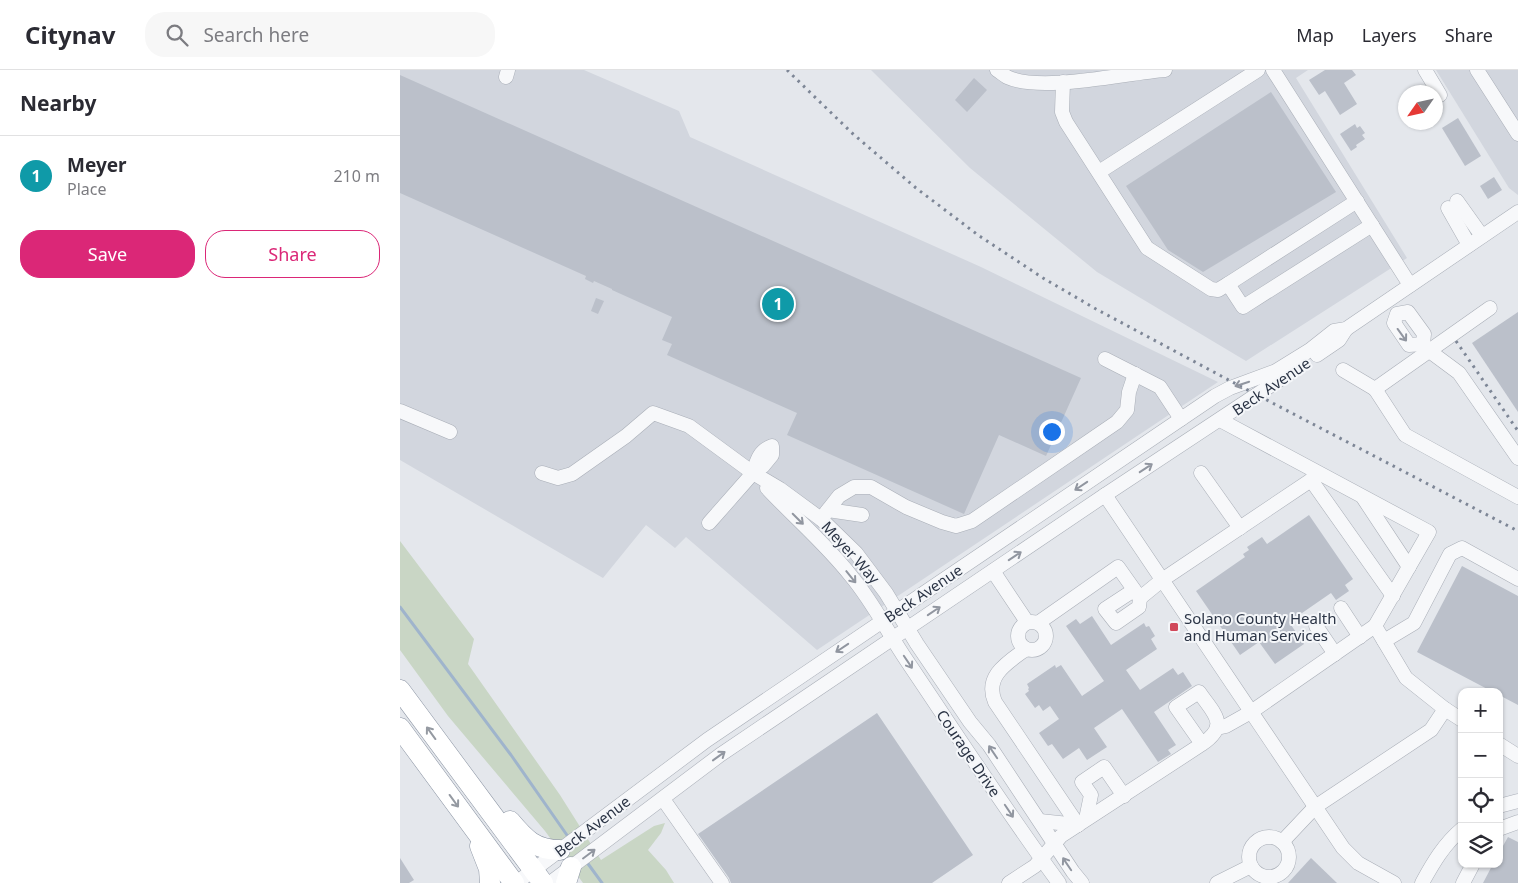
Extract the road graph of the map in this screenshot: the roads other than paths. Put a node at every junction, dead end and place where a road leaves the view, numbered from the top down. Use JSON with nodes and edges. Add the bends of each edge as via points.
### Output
{"nodes":[{"id":1,"x":997,"y":70,"type":"edge"},
{"id":2,"x":1165,"y":70,"type":"edge"},
{"id":3,"x":1258,"y":70,"type":"edge"},
{"id":4,"x":1274,"y":70,"type":"edge"},
{"id":5,"x":1425,"y":70,"type":"edge"},
{"id":6,"x":1477,"y":70,"type":"edge"},
{"id":7,"x":1146,"y":71,"type":"edge"},
{"id":8,"x":1098,"y":74,"type":"edge"},
{"id":9,"x":1063,"y":82,"type":"junction"},
{"id":10,"x":1434,"y":85,"type":"edge"},
{"id":11,"x":1518,"y":134,"type":"edge"},
{"id":12,"x":1099,"y":172,"type":"junction"},
{"id":13,"x":1357,"y":201,"type":"junction"},
{"id":14,"x":1452,"y":205,"type":"dead end"},
{"id":15,"x":1518,"y":212,"type":"edge"},
{"id":16,"x":1461,"y":217,"type":"junction"},
{"id":17,"x":1372,"y":225,"type":"junction"},
{"id":18,"x":1482,"y":236,"type":"junction"},
{"id":19,"x":1469,"y":245,"type":"junction"},
{"id":20,"x":1228,"y":284,"type":"junction"},
{"id":21,"x":1410,"y":285,"type":"junction"},
{"id":22,"x":1388,"y":300,"type":"junction"},
{"id":23,"x":1490,"y":308,"type":"dead end"},
{"id":24,"x":1346,"y":329,"type":"junction"},
{"id":25,"x":1426,"y":347,"type":"junction"},
{"id":26,"x":1105,"y":359,"type":"dead end"},
{"id":27,"x":1343,"y":370,"type":"dead end"},
{"id":28,"x":1135,"y":374,"type":"junction"},
{"id":29,"x":1374,"y":389,"type":"junction"},
{"id":30,"x":400,"y":410,"type":"edge"},
{"id":31,"x":1181,"y":419,"type":"junction"},
{"id":32,"x":1220,"y":420,"type":"junction"},
{"id":33,"x":450,"y":432,"type":"dead end"},
{"id":34,"x":1518,"y":458,"type":"edge"},
{"id":35,"x":542,"y":473,"type":"dead end"},
{"id":36,"x":753,"y":473,"type":"junction"},
{"id":37,"x":1201,"y":473,"type":"dead end"},
{"id":38,"x":1316,"y":477,"type":"junction"},
{"id":39,"x":1105,"y":495,"type":"junction"},
{"id":40,"x":839,"y":496,"type":"junction"},
{"id":41,"x":1363,"y":497,"type":"junction"},
{"id":42,"x":1518,"y":497,"type":"edge"},
{"id":43,"x":824,"y":514,"type":"junction"},
{"id":44,"x":709,"y":523,"type":"dead end"},
{"id":45,"x":1240,"y":528,"type":"junction"},
{"id":46,"x":1409,"y":567,"type":"junction"},
{"id":47,"x":993,"y":571,"type":"junction"},
{"id":48,"x":1518,"y":579,"type":"edge"},
{"id":49,"x":1162,"y":580,"type":"junction"},
{"id":50,"x":1393,"y":596,"type":"junction"},
{"id":51,"x":1341,"y":608,"type":"dead end"},
{"id":52,"x":897,"y":610,"type":"junction"},
{"id":53,"x":882,"y":621,"type":"junction"},
{"id":54,"x":1033,"y":623,"type":"junction"},
{"id":55,"x":1316,"y":626,"type":"dead end"},
{"id":56,"x":1375,"y":626,"type":"junction"},
{"id":57,"x":908,"y":628,"type":"junction"},
{"id":58,"x":1360,"y":637,"type":"junction"},
{"id":59,"x":893,"y":638,"type":"junction"},
{"id":60,"x":1384,"y":641,"type":"junction"},
{"id":61,"x":1026,"y":649,"type":"junction"},
{"id":62,"x":1335,"y":654,"type":"junction"},
{"id":63,"x":400,"y":690,"type":"edge"},
{"id":64,"x":1445,"y":709,"type":"junction"},
{"id":65,"x":1251,"y":712,"type":"junction"},
{"id":66,"x":1458,"y":717,"type":"edge"},
{"id":67,"x":400,"y":728,"type":"edge"},
{"id":68,"x":1218,"y":728,"type":"junction"},
{"id":69,"x":1202,"y":744,"type":"junction"},
{"id":70,"x":1503,"y":747,"type":"edge"},
{"id":71,"x":1518,"y":756,"type":"edge"},
{"id":72,"x":453,"y":762,"type":"junction"},
{"id":73,"x":1124,"y":796,"type":"junction"},
{"id":74,"x":662,"y":798,"type":"junction"},
{"id":75,"x":1518,"y":801,"type":"edge"},
{"id":76,"x":1503,"y":805,"type":"edge"},
{"id":77,"x":1315,"y":807,"type":"junction"},
{"id":78,"x":1040,"y":821,"type":"junction"},
{"id":79,"x":1082,"y":822,"type":"junction"},
{"id":80,"x":1518,"y":822,"type":"edge"},
{"id":81,"x":474,"y":828,"type":"junction"},
{"id":82,"x":1503,"y":828,"type":"edge"},
{"id":83,"x":1458,"y":832,"type":"edge"},
{"id":84,"x":1282,"y":842,"type":"junction"},
{"id":85,"x":1054,"y":844,"type":"junction"},
{"id":86,"x":560,"y":850,"type":"junction"},
{"id":87,"x":1041,"y":858,"type":"junction"},
{"id":88,"x":1251,"y":866,"type":"junction"},
{"id":89,"x":1471,"y":868,"type":"edge"},
{"id":90,"x":569,"y":875,"type":"edge"},
{"id":91,"x":538,"y":877,"type":"edge"},
{"id":92,"x":1386,"y":881,"type":"edge"},
{"id":93,"x":490,"y":883,"type":"edge"},
{"id":94,"x":515,"y":883,"type":"edge"},
{"id":95,"x":550,"y":883,"type":"edge"},
{"id":96,"x":722,"y":883,"type":"edge"},
{"id":97,"x":1009,"y":883,"type":"edge"},
{"id":98,"x":1059,"y":883,"type":"edge"},
{"id":99,"x":1082,"y":883,"type":"edge"},
{"id":100,"x":1217,"y":883,"type":"edge"},
{"id":101,"x":1422,"y":883,"type":"edge"},
{"id":102,"x":1463,"y":883,"type":"edge"}],
"edges":[{"from":1,"to":9,"type":"street","via":[[1007,77],[1029,82]]},
{"from":2,"to":7,"type":"street"},
{"from":3,"to":12,"type":"street"},
{"from":4,"to":13,"type":"street"},
{"from":5,"to":10,"type":"street"},
{"from":6,"to":11,"type":"street"},
{"from":7,"to":8,"type":"street"},
{"from":8,"to":9,"type":"street"},
{"from":9,"to":12,"type":"street","via":[[1062,112],[1066,122]]},
{"from":12,"to":20,"type":"street","via":[[1147,248],[1211,289],[1218,290]]},
{"from":13,"to":17,"type":"street"},
{"from":13,"to":20,"type":"street"},
{"from":14,"to":16,"type":"street"},
{"from":15,"to":18,"type":"street","name":"Beck Avenue"},
{"from":16,"to":18,"type":"street"},
{"from":16,"to":19,"type":"street"},
{"from":17,"to":20,"type":"street","via":[[1243,307]]},
{"from":17,"to":21,"type":"street"},
{"from":18,"to":19,"type":"street","name":"Beck Avenue"},
{"from":19,"to":21,"type":"street","name":"Beck Avenue"},
{"from":21,"to":22,"type":"street","name":"Beck Avenue"},
{"from":22,"to":24,"type":"street","name":"Beck Avenue"},
{"from":22,"to":25,"type":"street","via":[[1397,314],[1408,312],[1424,334]]},
{"from":23,"to":25,"type":"street"},
{"from":24,"to":31,"type":"street","name":"Beck Avenue","one_way":true,"via":[[1334,331],[1276,372],[1223,391]]},
{"from":24,"to":32,"type":"street","name":"Beck Avenue","via":[[1339,340]]},
{"from":25,"to":29,"type":"street"},
{"from":25,"to":34,"type":"street","via":[[1459,372]]},
{"from":26,"to":28,"type":"street"},
{"from":27,"to":29,"type":"street"},
{"from":28,"to":31,"type":"street","via":[[1160,387]]},
{"from":28,"to":40,"type":"street","via":[[1126,410],[1117,422],[972,521],[956,526],[942,522],[871,487],[854,487]]},
{"from":29,"to":42,"type":"street","via":[[1405,435]]},
{"from":30,"to":33,"type":"street"},
{"from":31,"to":52,"type":"street","name":"Beck Avenue","one_way":true},
{"from":32,"to":38,"type":"street"},
{"from":39,"to":32,"type":"street","name":"Beck Avenue","one_way":true},
{"from":35,"to":36,"type":"street","name":"Meyer Way","via":[[558,478],[572,474],[653,413],[689,426]]},
{"from":36,"to":43,"type":"street","name":"Meyer Way"},
{"from":36,"to":44,"type":"street"},
{"from":36,"to":53,"type":"street","name":"Meyer Way","one_way":true,"via":[[851,576]]},
{"from":37,"to":45,"type":"street"},
{"from":38,"to":41,"type":"street"},
{"from":38,"to":45,"type":"street"},
{"from":38,"to":50,"type":"street"},
{"from":47,"to":39,"type":"street","name":"Beck Avenue","one_way":true},
{"from":39,"to":49,"type":"street"},
{"from":40,"to":43,"type":"street"},
{"from":40,"to":43,"type":"street","via":[[862,515]]},
{"from":41,"to":46,"type":"street"},
{"from":41,"to":46,"type":"street","via":[[1429,532]]},
{"from":43,"to":52,"type":"street","name":"Meyer Way"},
{"from":45,"to":49,"type":"street"},
{"from":46,"to":50,"type":"street"},
{"from":47,"to":54,"type":"street"},
{"from":57,"to":47,"type":"street","name":"Beck Avenue","one_way":true},
{"from":48,"to":60,"type":"street","via":[[1462,548],[1450,554],[1414,624]]},
{"from":49,"to":54,"type":"street","via":[[1137,594],[1118,567]]},
{"from":49,"to":65,"type":"street"},
{"from":50,"to":56,"type":"street"},
{"from":51,"to":58,"type":"street"},
{"from":52,"to":53,"type":"street","name":"Beck Avenue"},
{"from":52,"to":57,"type":"street","name":"Meyer Way"},
{"from":53,"to":59,"type":"street","name":"Courage Drive"},
{"from":53,"to":86,"type":"street","name":"Beck Avenue","one_way":true,"via":[[706,740]]},
{"from":54,"to":61,"type":"street","via":[[1020,628],[1018,633],[1019,643]]},
{"from":54,"to":61,"type":"street","via":[[1045,629],[1045,642],[1035,650]]},
{"from":55,"to":62,"type":"street"},
{"from":56,"to":58,"type":"street"},
{"from":56,"to":60,"type":"street"},
{"from":57,"to":59,"type":"street","name":"Beck Avenue"},
{"from":78,"to":57,"type":"street","name":"Courage Drive","one_way":true},
{"from":58,"to":62,"type":"street"},
{"from":74,"to":59,"type":"street","name":"Beck Avenue","one_way":true},
{"from":59,"to":87,"type":"street","name":"Courage Drive","one_way":true},
{"from":60,"to":64,"type":"street","via":[[1406,678]]},
{"from":61,"to":79,"type":"street","via":[[998,672],[991,688],[992,696]]},
{"from":62,"to":65,"type":"street"},
{"from":72,"to":63,"type":"highway","one_way":true},
{"from":64,"to":66,"type":"street"},
{"from":64,"to":77,"type":"street","via":[[1431,730]]},
{"from":65,"to":68,"type":"street"},
{"from":65,"to":77,"type":"street"},
{"from":67,"to":81,"type":"highway","one_way":true},
{"from":68,"to":69,"type":"street"},
{"from":68,"to":69,"type":"street","via":[[1217,719],[1199,692],[1176,707]]},
{"from":69,"to":73,"type":"street"},
{"from":70,"to":71,"type":"street"},
{"from":72,"to":86,"type":"highway","via":[[534,845],[546,850]]},
{"from":72,"to":91,"type":"highway"},
{"from":73,"to":79,"type":"street"},
{"from":73,"to":79,"type":"street","via":[[1104,767],[1082,782],[1091,795]]},
{"from":90,"to":74,"type":"street","name":"Beck Avenue","one_way":true},
{"from":74,"to":96,"type":"street"},
{"from":75,"to":76,"type":"street"},
{"from":77,"to":84,"type":"street"},
{"from":77,"to":92,"type":"street","via":[[1343,848],[1358,863]]},
{"from":78,"to":79,"type":"street"},
{"from":78,"to":85,"type":"street","name":"Courage Drive"},
{"from":79,"to":85,"type":"street"},
{"from":80,"to":82,"type":"street"},
{"from":81,"to":93,"type":"highway","via":[[489,869]]},
{"from":81,"to":94,"type":"highway"},
{"from":83,"to":101,"type":"street","via":[[1435,860]]},
{"from":84,"to":88,"type":"street","via":[[1275,838],[1259,839],[1249,851]]},
{"from":84,"to":88,"type":"street","via":[[1289,855],[1288,863],[1278,875],[1262,876]]},
{"from":85,"to":87,"type":"street"},
{"from":99,"to":85,"type":"street","name":"Courage Drive","one_way":true},
{"from":86,"to":91,"type":"street","name":"Beck Avenue"},
{"from":87,"to":97,"type":"street","via":[[1035,866]]},
{"from":87,"to":98,"type":"street","name":"Courage Drive"},
{"from":88,"to":100,"type":"street"},
{"from":89,"to":102,"type":"street"},
{"from":90,"to":95,"type":"street","name":"Beck Avenue"},
{"from":91,"to":94,"type":"street","name":"Beck Avenue"}]}
